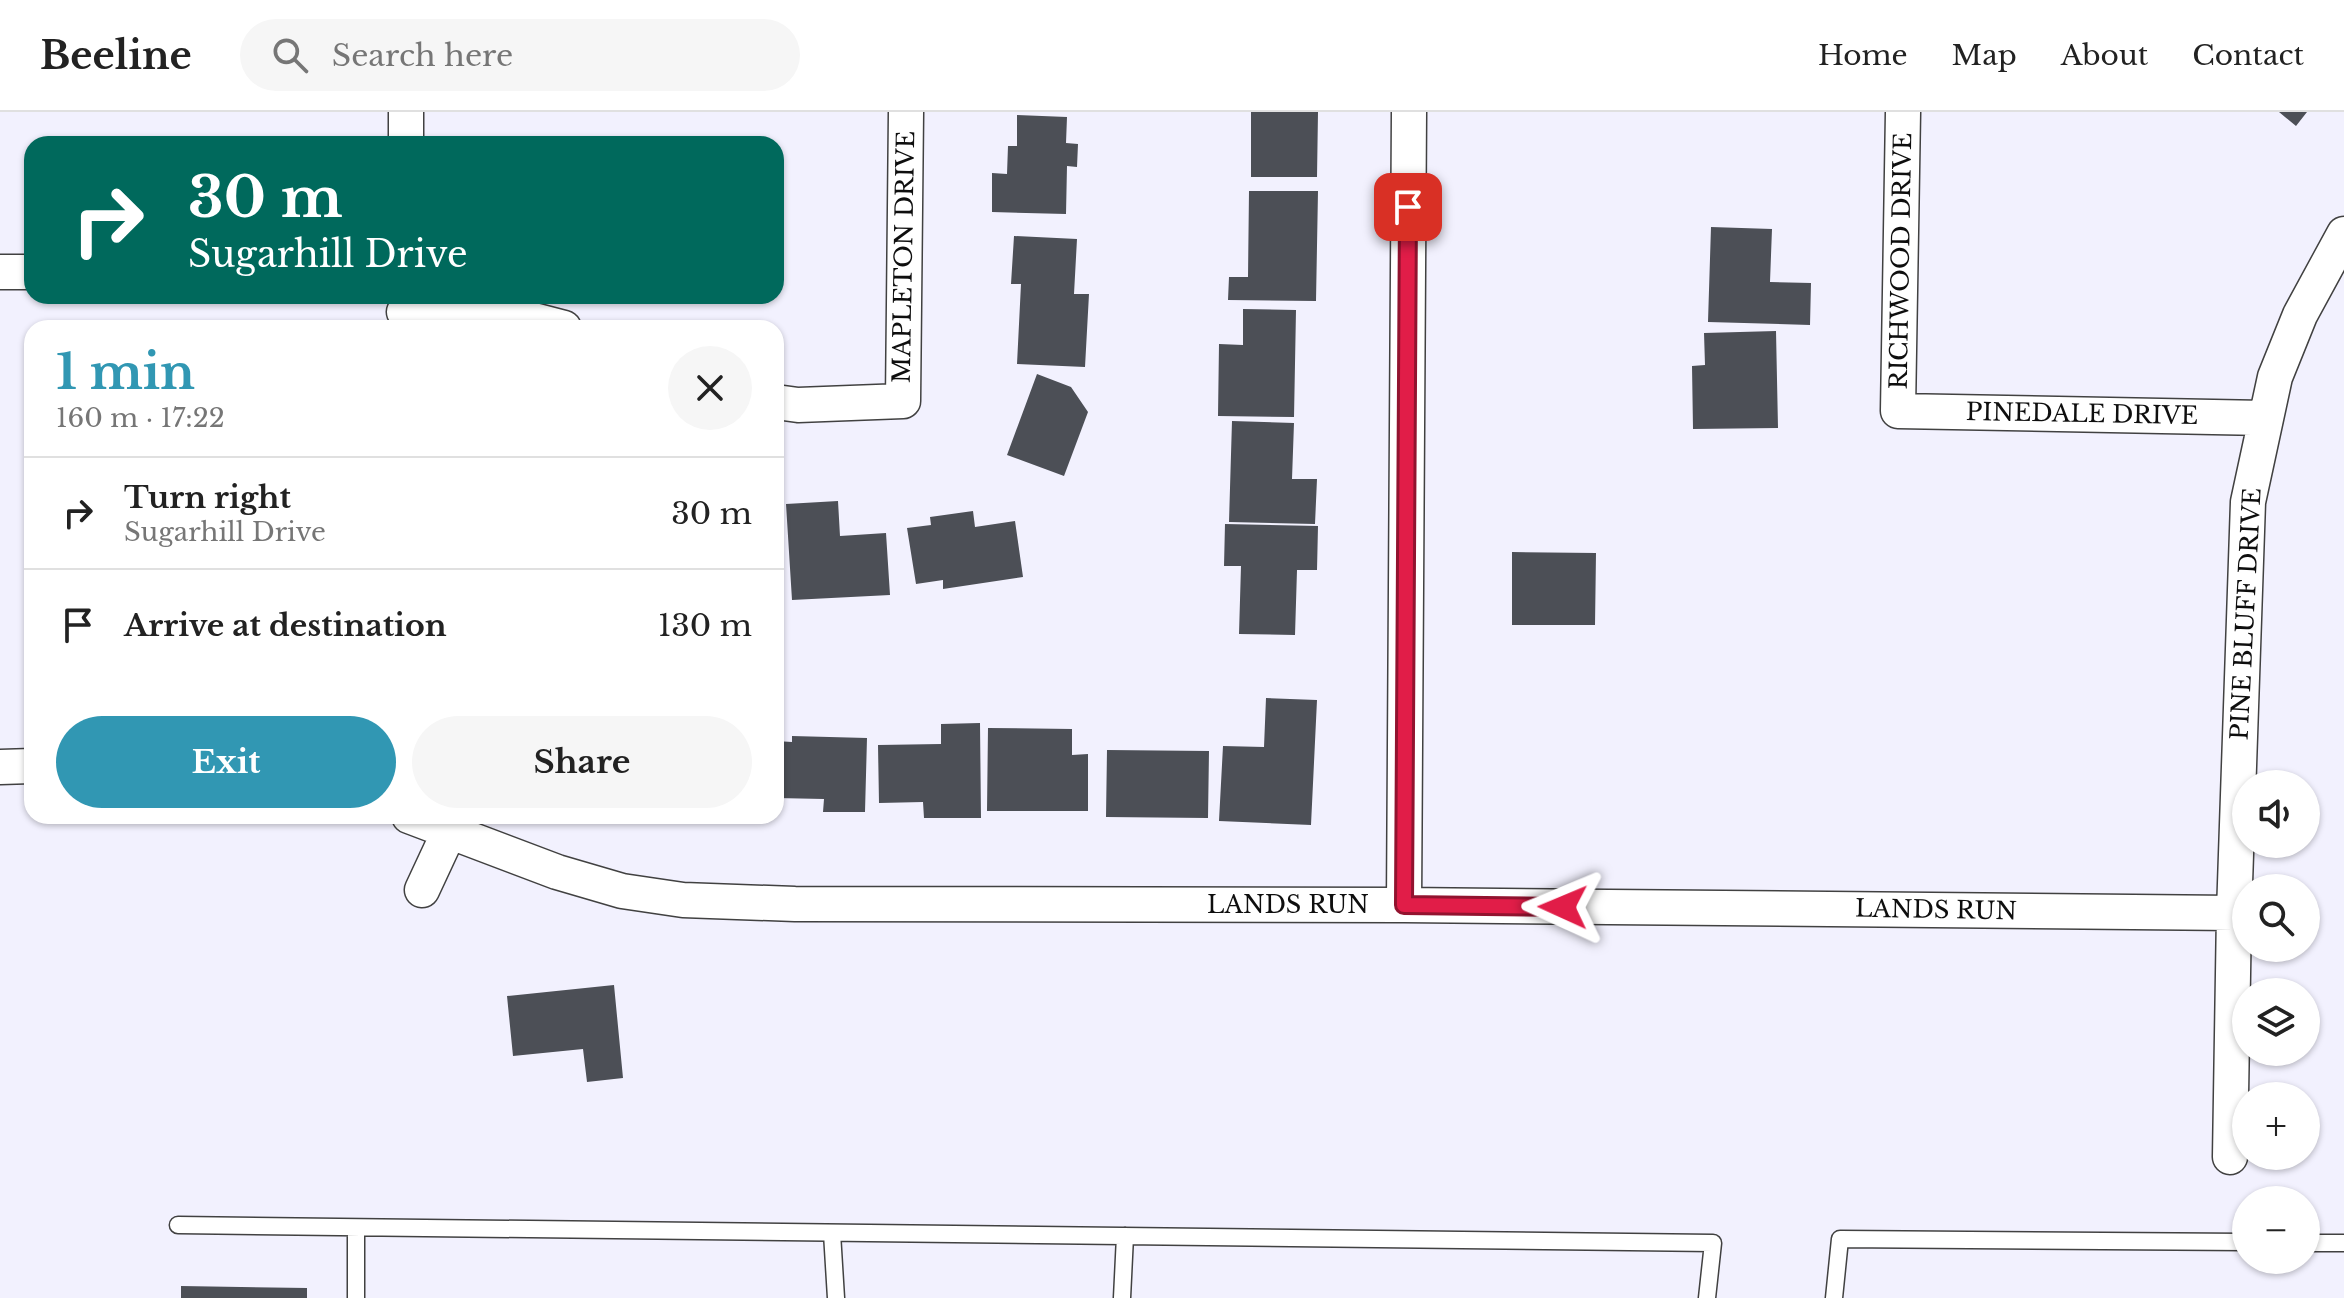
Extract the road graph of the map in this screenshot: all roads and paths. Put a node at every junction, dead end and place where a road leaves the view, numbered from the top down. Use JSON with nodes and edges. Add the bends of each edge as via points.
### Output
{"nodes":[{"id":1,"x":406,"y":112,"type":"edge"},
{"id":2,"x":906,"y":112,"type":"edge"},
{"id":3,"x":1409,"y":112,"type":"edge"},
{"id":4,"x":1903,"y":112,"type":"edge"},
{"id":5,"x":406,"y":136,"type":"edge"},
{"id":6,"x":2344,"y":234,"type":"edge"},
{"id":7,"x":0,"y":272,"type":"edge"},
{"id":8,"x":24,"y":272,"type":"edge"},
{"id":9,"x":404,"y":312,"type":"edge"},
{"id":10,"x":533,"y":320,"type":"edge"},
{"id":11,"x":784,"y":403,"type":"edge"},
{"id":12,"x":1898,"y":411,"type":"joint"},
{"id":13,"x":2265,"y":418,"type":"junction"},
{"id":14,"x":24,"y":766,"type":"edge"},
{"id":15,"x":0,"y":767,"type":"edge"},
{"id":16,"x":429,"y":824,"type":"edge"},
{"id":17,"x":449,"y":832,"type":"junction"},
{"id":18,"x":2235,"y":874,"type":"edge"},
{"id":19,"x":422,"y":890,"type":"dead end"},
{"id":20,"x":1404,"y":905,"type":"junction"},
{"id":21,"x":2232,"y":913,"type":"edge"},
{"id":22,"x":2233,"y":962,"type":"edge"},
{"id":23,"x":2230,"y":1157,"type":"dead end"},
{"id":24,"x":178,"y":1225,"type":"dead end"},
{"id":25,"x":356,"y":1228,"type":"junction"},
{"id":26,"x":832,"y":1233,"type":"junction"},
{"id":27,"x":1125,"y":1236,"type":"junction"},
{"id":28,"x":2232,"y":1242,"type":"edge"},
{"id":29,"x":2320,"y":1243,"type":"edge"},
{"id":30,"x":2344,"y":1243,"type":"edge"},
{"id":31,"x":356,"y":1298,"type":"edge"},
{"id":32,"x":836,"y":1298,"type":"edge"},
{"id":33,"x":1122,"y":1298,"type":"edge"},
{"id":34,"x":1707,"y":1298,"type":"edge"},
{"id":35,"x":1834,"y":1298,"type":"edge"}],
"edges":[{"from":1,"to":5,"type":"street"},
{"from":2,"to":11,"type":"street","name":"MAPLETON DRIVE","via":[[903,401]]},
{"from":3,"to":20,"type":"street"},
{"from":4,"to":12,"type":"street","name":"RICHWOOD DRIVE"},
{"from":6,"to":13,"type":"street","name":"PINE BLUFF DRIVE","via":[[2300,315]]},
{"from":7,"to":8,"type":"street"},
{"from":9,"to":10,"type":"street"},
{"from":12,"to":13,"type":"street","name":"PINEDALE DRIVE"},
{"from":13,"to":18,"type":"street","name":"PINE BLUFF DRIVE","via":[[2247,515]]},
{"from":14,"to":15,"type":"street"},
{"from":16,"to":17,"type":"street","name":"LANDS RUN"},
{"from":17,"to":19,"type":"street"},
{"from":17,"to":20,"type":"street","name":"LANDS RUN","via":[[570,876],[683,900]]},
{"from":20,"to":21,"type":"street","name":"LANDS RUN"},
{"from":22,"to":23,"type":"street","name":"PINE BLUFF DRIVE"},
{"from":24,"to":25,"type":"lane"},
{"from":25,"to":26,"type":"lane"},
{"from":25,"to":31,"type":"lane"},
{"from":26,"to":27,"type":"lane"},
{"from":26,"to":32,"type":"lane"},
{"from":27,"to":33,"type":"lane"},
{"from":27,"to":34,"type":"lane","via":[[1713,1243]]},
{"from":28,"to":35,"type":"lane","via":[[1840,1239]]},
{"from":29,"to":30,"type":"lane"}]}
